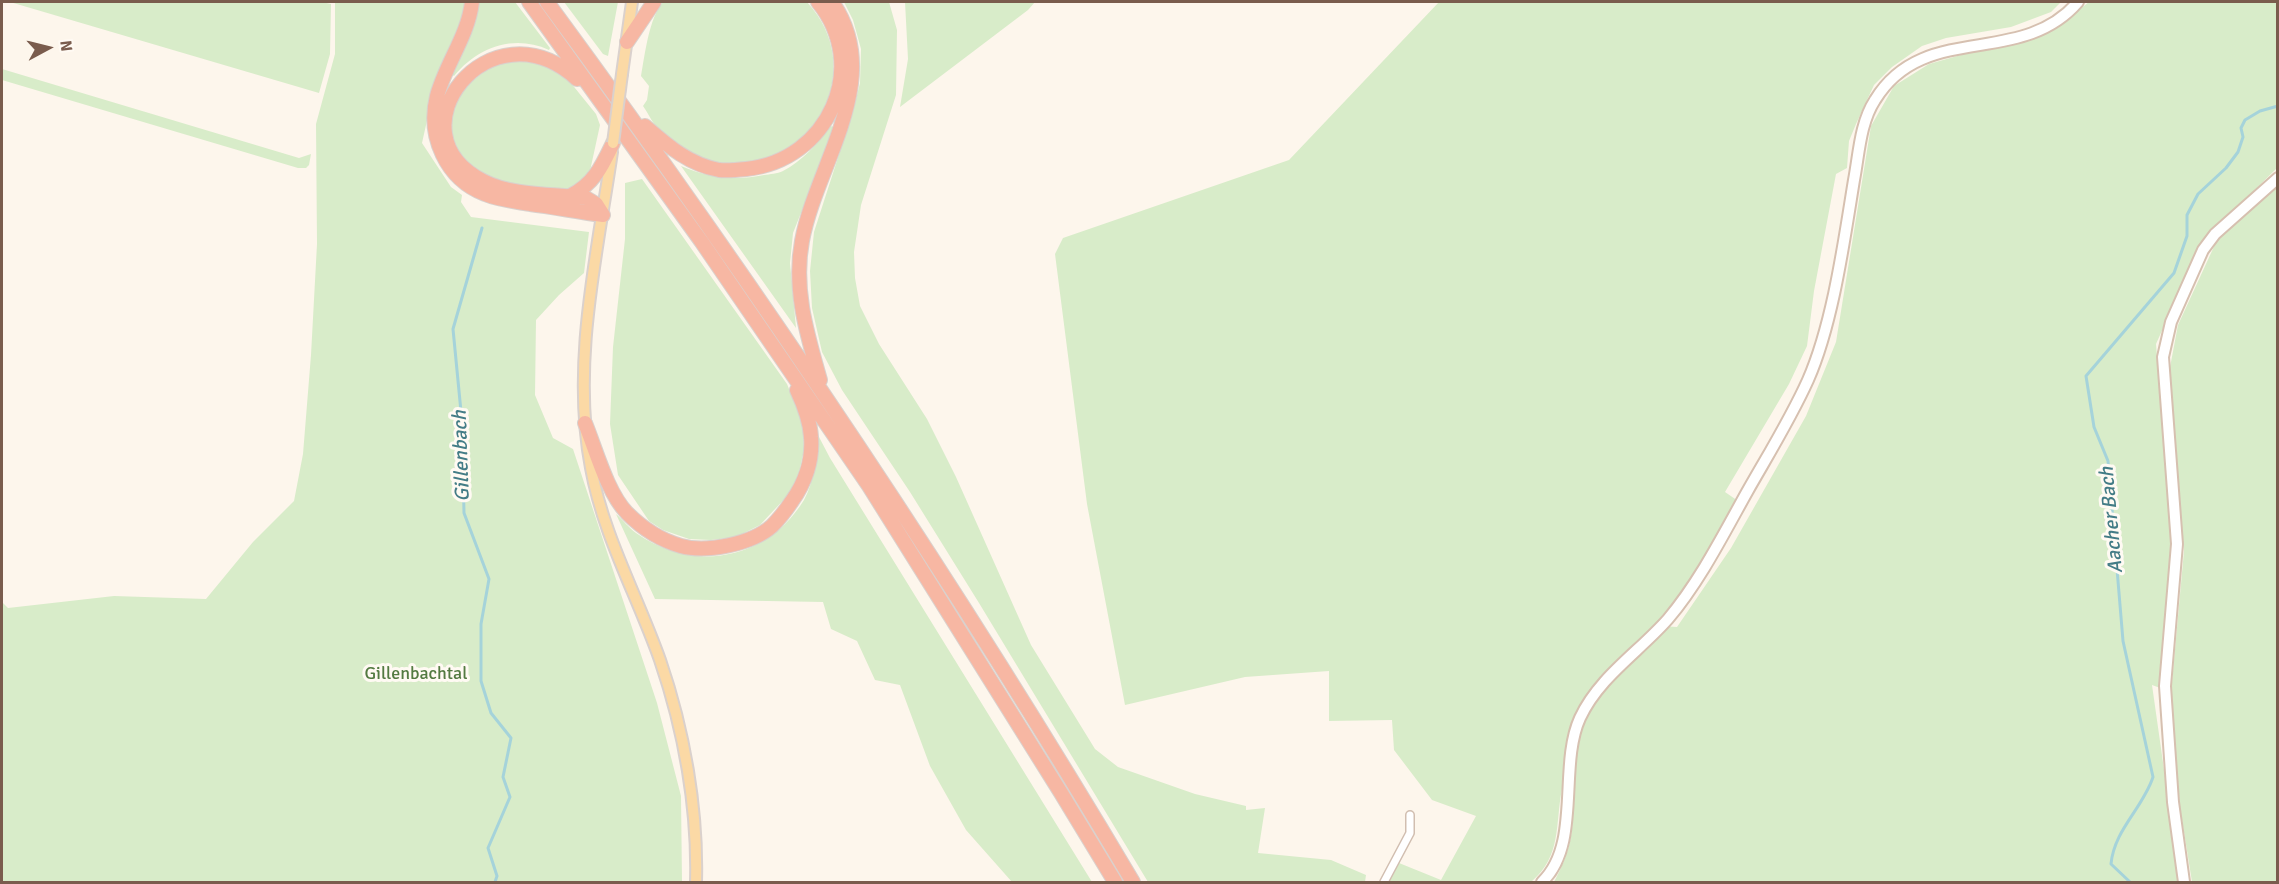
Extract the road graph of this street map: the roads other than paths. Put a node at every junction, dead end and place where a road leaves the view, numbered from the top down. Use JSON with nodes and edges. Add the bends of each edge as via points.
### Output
{"nodes":[{"id":1,"x":472,"y":2,"type":"edge"},
{"id":2,"x":529,"y":2,"type":"edge"},
{"id":3,"x":547,"y":2,"type":"edge"},
{"id":4,"x":632,"y":2,"type":"edge"},
{"id":5,"x":654,"y":2,"type":"edge"},
{"id":6,"x":818,"y":2,"type":"edge"},
{"id":7,"x":832,"y":2,"type":"edge"},
{"id":8,"x":2078,"y":2,"type":"edge"},
{"id":9,"x":627,"y":42,"type":"junction"},
{"id":10,"x":628,"y":112,"type":"junction"},
{"id":11,"x":627,"y":136,"type":"junction"},
{"id":12,"x":613,"y":143,"type":"junction"},
{"id":13,"x":2277,"y":178,"type":"edge"},
{"id":14,"x":570,"y":196,"type":"junction"},
{"id":15,"x":603,"y":215,"type":"junction"},
{"id":16,"x":784,"y":360,"type":"junction"},
{"id":17,"x":823,"y":391,"type":"junction"},
{"id":18,"x":585,"y":423,"type":"junction"},
{"id":19,"x":1410,"y":815,"type":"dead end"},
{"id":20,"x":696,"y":882,"type":"edge"},
{"id":21,"x":1115,"y":882,"type":"edge"},
{"id":22,"x":1133,"y":882,"type":"edge"},
{"id":23,"x":1384,"y":882,"type":"edge"},
{"id":24,"x":1542,"y":882,"type":"edge"},
{"id":25,"x":2184,"y":882,"type":"edge"}],
"edges":[{"from":1,"to":15,"type":"highway","via":[[465,31],[442,81],[435,107],[435,132],[443,156],[458,176],[485,194]]},
{"from":2,"to":11,"type":"highway"},
{"from":3,"to":10,"type":"highway"},
{"from":4,"to":9,"type":"main road"},
{"from":5,"to":9,"type":"highway"},
{"from":6,"to":10,"type":"highway","via":[[837,33],[842,54],[840,82],[824,124],[791,155],[759,168],[720,170],[677,154]]},
{"from":7,"to":17,"type":"highway","via":[[847,32],[852,75],[848,106],[810,210],[799,267],[803,320]]},
{"from":8,"to":24,"type":"main road","via":[[2054,23],[2027,36],[1948,49],[1910,65],[1874,100],[1864,125],[1826,328],[1809,378],[1689,590],[1668,619],[1599,687],[1579,719],[1570,746],[1559,854]]},
{"from":9,"to":12,"type":"main road","bridge":true},
{"from":10,"to":17,"type":"highway"},
{"from":11,"to":14,"type":"highway","via":[[566,67],[543,52],[524,47],[498,49],[467,68],[452,88],[445,109],[447,136],[459,161],[475,177],[500,188]]},
{"from":11,"to":16,"type":"highway"},
{"from":12,"to":14,"type":"highway","via":[[593,180]]},
{"from":12,"to":15,"type":"main road"},
{"from":13,"to":25,"type":"main road","via":[[2215,234],[2203,250],[2171,322],[2163,357],[2176,544],[2165,686],[2173,802]]},
{"from":14,"to":15,"type":"highway","via":[[594,201]]},
{"from":15,"to":18,"type":"main road","via":[[587,329]]},
{"from":16,"to":18,"type":"highway","via":[[809,420],[808,466],[796,495],[771,527],[727,546],[683,547],[641,526],[614,495]]},
{"from":16,"to":21,"type":"highway","via":[[875,496]]},
{"from":17,"to":22,"type":"highway","via":[[949,584]]},
{"from":18,"to":20,"type":"main road","via":[[600,507],[660,660],[674,712],[694,813]]},
{"from":19,"to":23,"type":"street","via":[[1410,833]]}]}
